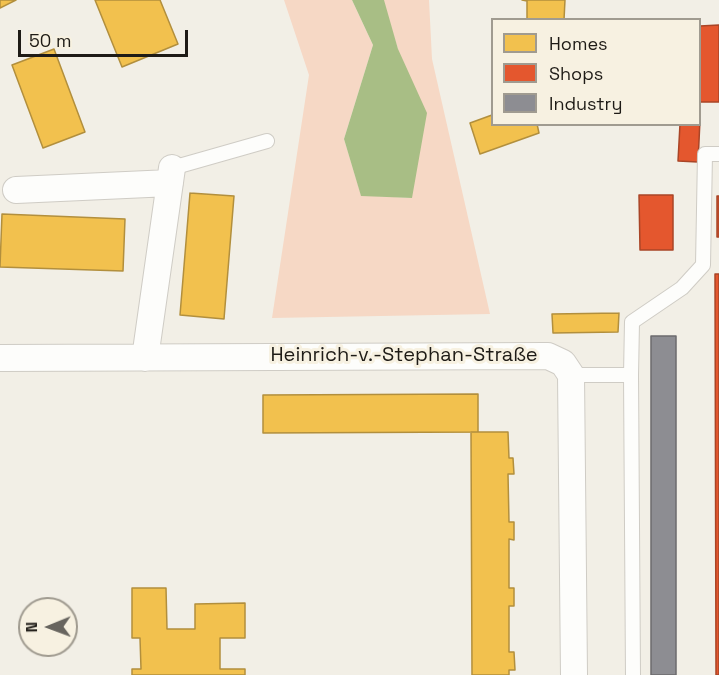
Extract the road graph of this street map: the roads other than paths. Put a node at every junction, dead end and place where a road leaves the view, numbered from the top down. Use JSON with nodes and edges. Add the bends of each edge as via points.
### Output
{"nodes":[{"id":1,"x":267,"y":141,"type":"dead end"},
{"id":2,"x":719,"y":154,"type":"edge"},
{"id":3,"x":171,"y":175,"type":"junction"},
{"id":4,"x":16,"y":190,"type":"dead end"},
{"id":5,"x":0,"y":358,"type":"edge"},
{"id":6,"x":145,"y":358,"type":"junction"},
{"id":7,"x":571,"y":375,"type":"junction"},
{"id":8,"x":630,"y":375,"type":"junction"},
{"id":9,"x":574,"y":675,"type":"edge"},
{"id":10,"x":633,"y":675,"type":"edge"}],
"edges":[{"from":1,"to":3,"type":"lane"},
{"from":2,"to":8,"type":"lane","via":[[705,154],[703,265],[682,288],[632,322]]},
{"from":3,"to":4,"type":"street"},
{"from":3,"to":6,"type":"street"},
{"from":5,"to":6,"type":"street","name":"Heinrich-v.-Stephan-Straße"},
{"from":6,"to":7,"type":"street","name":"Heinrich-v.-Stephan-Straße","via":[[548,356],[563,363]]},
{"from":7,"to":8,"type":"lane"},
{"from":7,"to":9,"type":"street"},
{"from":8,"to":10,"type":"lane"}]}
